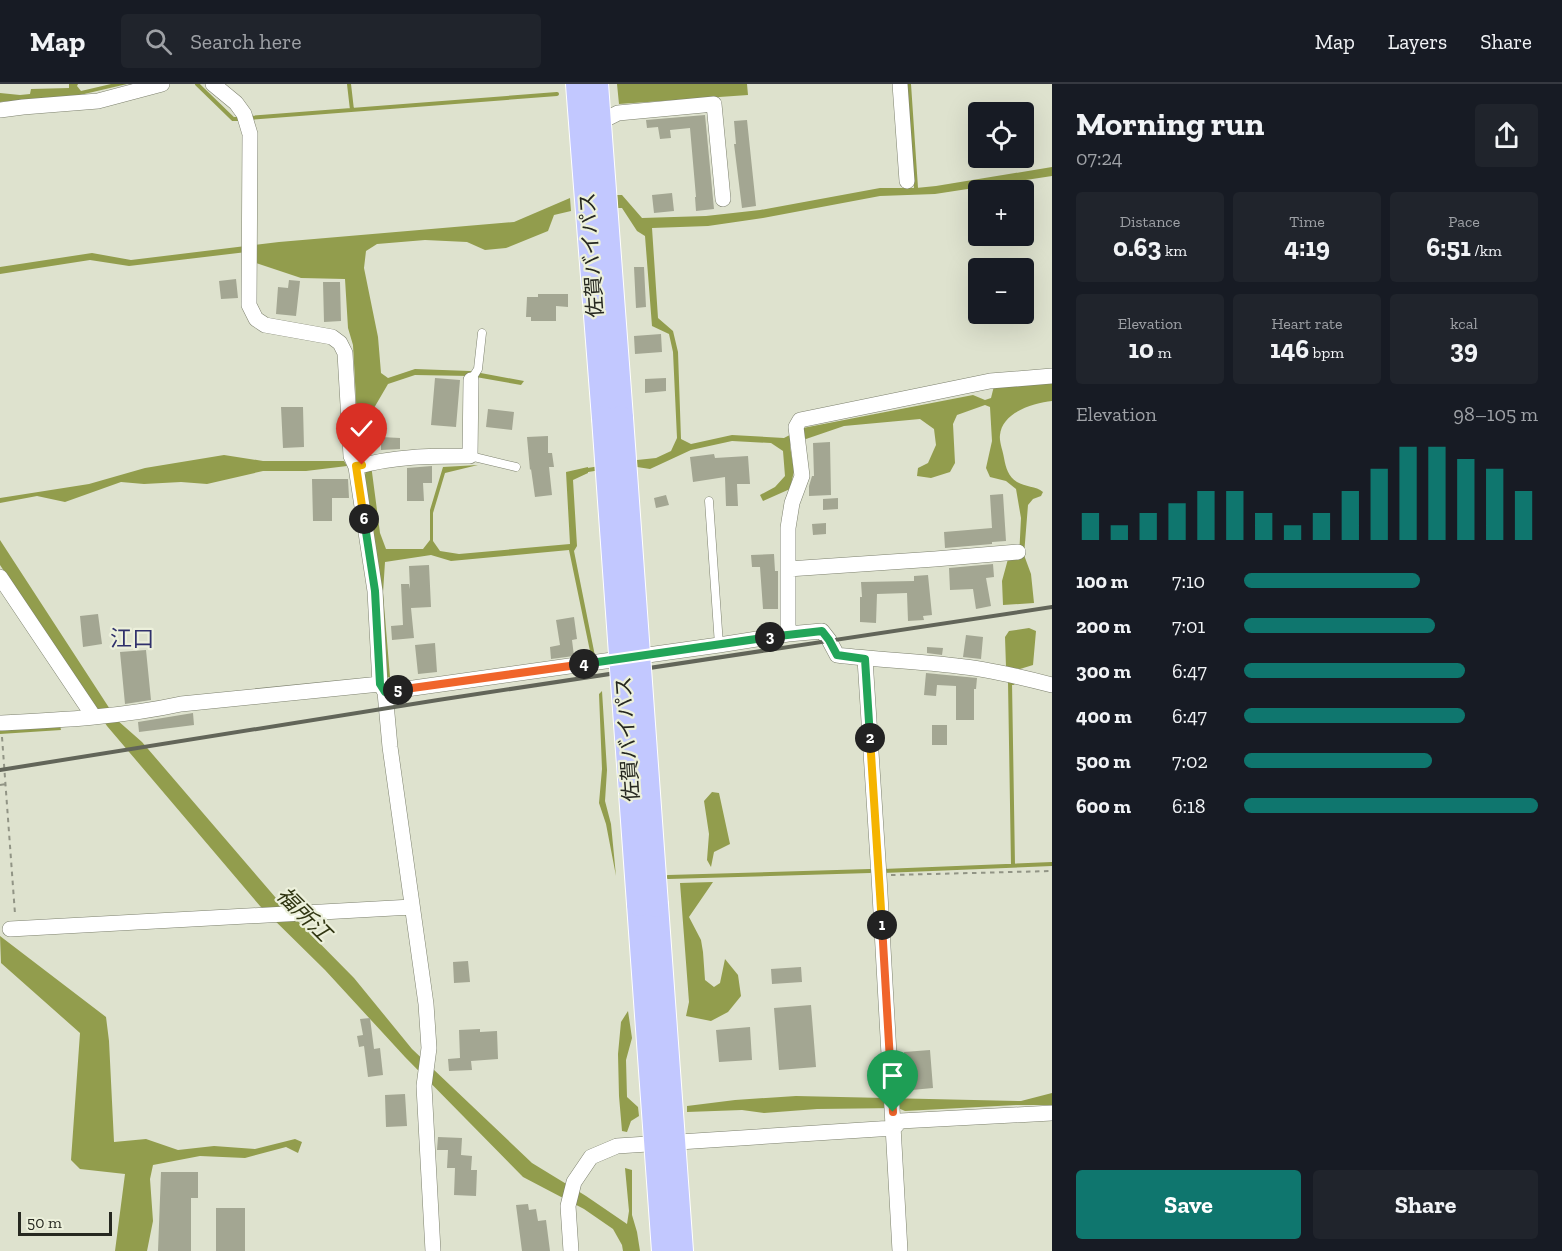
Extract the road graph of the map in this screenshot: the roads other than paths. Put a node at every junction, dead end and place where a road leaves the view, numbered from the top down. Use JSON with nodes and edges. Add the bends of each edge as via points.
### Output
{"nodes":[{"id":1,"x":162,"y":84,"type":"edge"},
{"id":2,"x":213,"y":84,"type":"edge"},
{"id":3,"x":578,"y":84,"type":"edge"},
{"id":4,"x":596,"y":84,"type":"edge"},
{"id":5,"x":900,"y":84,"type":"edge"},
{"id":6,"x":0,"y":110,"type":"edge"},
{"id":7,"x":598,"y":119,"type":"junction"},
{"id":8,"x":907,"y":181,"type":"dead end"},
{"id":9,"x":723,"y":199,"type":"dead end"},
{"id":10,"x":482,"y":333,"type":"dead end"},
{"id":11,"x":474,"y":375,"type":"joint"},
{"id":12,"x":1052,"y":376,"type":"edge"},
{"id":13,"x":613,"y":418,"type":"junction"},
{"id":14,"x":470,"y":456,"type":"junction"},
{"id":15,"x":360,"y":462,"type":"junction"},
{"id":16,"x":516,"y":467,"type":"dead end"},
{"id":17,"x":709,"y":501,"type":"dead end"},
{"id":18,"x":1018,"y":552,"type":"dead end"},
{"id":19,"x":788,"y":569,"type":"junction"},
{"id":20,"x":0,"y":577,"type":"edge"},
{"id":21,"x":788,"y":634,"type":"junction"},
{"id":22,"x":720,"y":645,"type":"junction"},
{"id":23,"x":865,"y":659,"type":"junction"},
{"id":24,"x":1052,"y":685,"type":"edge"},
{"id":25,"x":383,"y":688,"type":"junction"},
{"id":26,"x":94,"y":717,"type":"junction"},
{"id":27,"x":0,"y":723,"type":"edge"},
{"id":28,"x":412,"y":907,"type":"junction"},
{"id":29,"x":10,"y":929,"type":"road end"},
{"id":30,"x":1052,"y":1113,"type":"edge"},
{"id":31,"x":893,"y":1120,"type":"junction"},
{"id":32,"x":664,"y":1142,"type":"junction"},
{"id":33,"x":433,"y":1251,"type":"edge"},
{"id":34,"x":572,"y":1251,"type":"edge"},
{"id":35,"x":664,"y":1251,"type":"edge"},
{"id":36,"x":681,"y":1251,"type":"edge"},
{"id":37,"x":900,"y":1251,"type":"edge"}],
"edges":[{"from":1,"to":6,"type":"street","via":[[98,101]]},
{"from":2,"to":15,"type":"street","via":[[236,103],[250,134],[249,305],[256,319],[265,324],[332,337],[340,343],[345,352]]},
{"from":3,"to":13,"type":"highway","name":"佐賀バイパス"},
{"from":4,"to":7,"type":"highway","name":"佐賀バイパス"},
{"from":5,"to":8,"type":"street"},
{"from":7,"to":9,"type":"street","via":[[618,113],[714,104]]},
{"from":7,"to":13,"type":"highway","name":"佐賀バイパス"},
{"from":10,"to":11,"type":"lane"},
{"from":11,"to":14,"type":"street"},
{"from":12,"to":19,"type":"street","via":[[990,381],[800,420],[797,434],[802,477],[788,528]]},
{"from":13,"to":32,"type":"highway","name":"佐賀バイパス","bridge":true},
{"from":14,"to":15,"type":"street","via":[[414,456]]},
{"from":14,"to":16,"type":"lane"},
{"from":15,"to":25,"type":"street"},
{"from":17,"to":22,"type":"lane"},
{"from":18,"to":19,"type":"street"},
{"from":19,"to":21,"type":"street"},
{"from":20,"to":26,"type":"street"},
{"from":21,"to":22,"type":"street"},
{"from":21,"to":23,"type":"street","via":[[822,631],[837,655]]},
{"from":22,"to":25,"type":"street"},
{"from":23,"to":24,"type":"street","via":[[958,666]]},
{"from":23,"to":31,"type":"street"},
{"from":25,"to":26,"type":"street","via":[[181,704]]},
{"from":25,"to":28,"type":"street"},
{"from":26,"to":27,"type":"street"},
{"from":28,"to":29,"type":"street"},
{"from":28,"to":33,"type":"street","via":[[429,1047],[424,1086]]},
{"from":30,"to":31,"type":"street"},
{"from":31,"to":32,"type":"street"},
{"from":31,"to":37,"type":"street"},
{"from":32,"to":34,"type":"street","via":[[617,1146],[591,1157],[574,1182],[568,1206]]},
{"from":32,"to":35,"type":"highway","name":"佐賀バイパス"},
{"from":32,"to":36,"type":"highway","name":"佐賀バイパス"}]}
